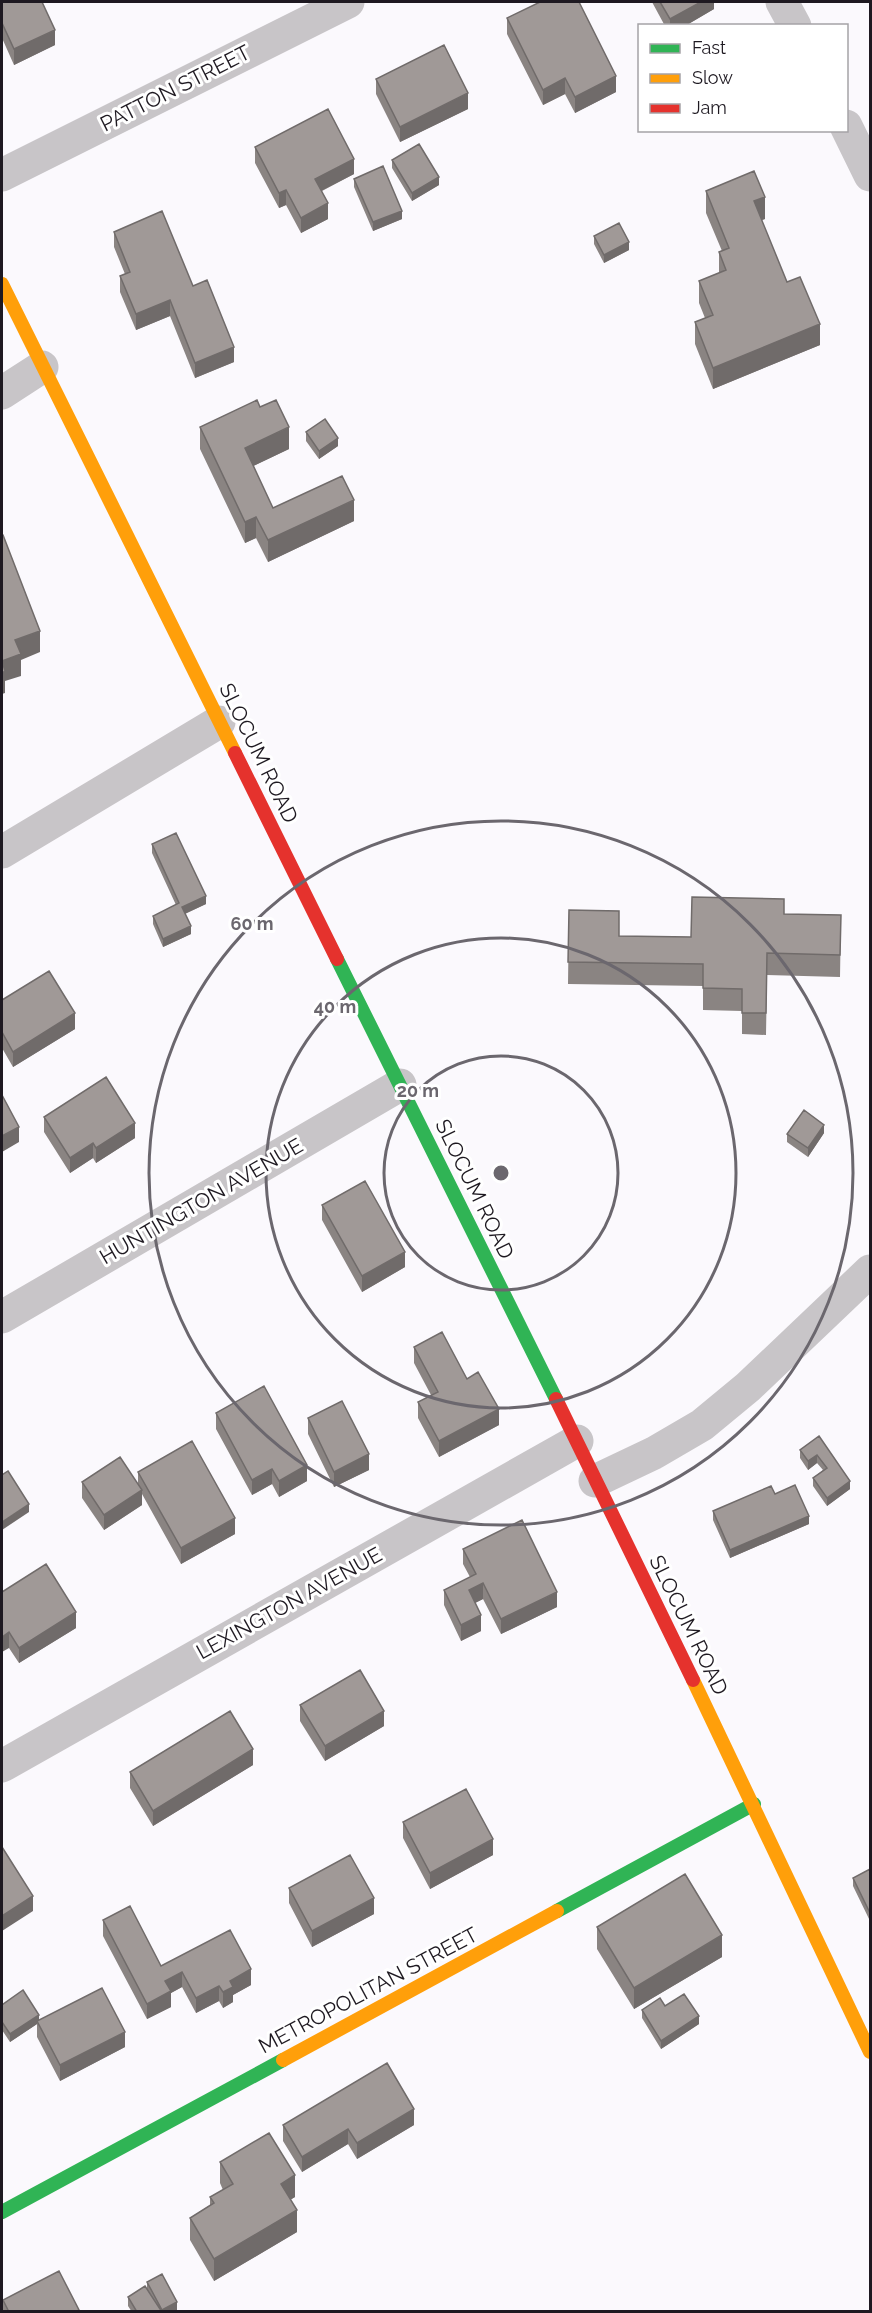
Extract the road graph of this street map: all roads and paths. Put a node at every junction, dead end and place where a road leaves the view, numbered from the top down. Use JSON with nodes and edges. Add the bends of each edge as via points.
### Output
{"nodes":[{"id":1,"x":348,"y":2,"type":"edge"},
{"id":2,"x":782,"y":2,"type":"edge"},
{"id":3,"x":794,"y":24,"type":"edge"},
{"id":4,"x":848,"y":130,"type":"edge"},
{"id":5,"x":2,"y":175,"type":"edge"},
{"id":6,"x":870,"y":175,"type":"edge"},
{"id":7,"x":2,"y":284,"type":"edge"},
{"id":8,"x":42,"y":367,"type":"junction"},
{"id":9,"x":2,"y":393,"type":"edge"},
{"id":10,"x":219,"y":722,"type":"junction"},
{"id":11,"x":2,"y":852,"type":"edge"},
{"id":12,"x":400,"y":1084,"type":"junction"},
{"id":13,"x":870,"y":1271,"type":"edge"},
{"id":14,"x":2,"y":1317,"type":"edge"},
{"id":15,"x":577,"y":1441,"type":"junction"},
{"id":16,"x":595,"y":1481,"type":"junction"},
{"id":17,"x":2,"y":1766,"type":"edge"},
{"id":18,"x":753,"y":1804,"type":"junction"},
{"id":19,"x":870,"y":2052,"type":"edge"},
{"id":20,"x":2,"y":2212,"type":"edge"}],
"edges":[{"from":1,"to":5,"type":"street","name":"PATTON STREET"},
{"from":2,"to":3,"type":"street"},
{"from":4,"to":6,"type":"street"},
{"from":7,"to":8,"type":"main road","name":"SLOCUM ROAD"},
{"from":8,"to":9,"type":"street"},
{"from":8,"to":10,"type":"main road","name":"SLOCUM ROAD"},
{"from":10,"to":11,"type":"street"},
{"from":10,"to":12,"type":"main road","name":"SLOCUM ROAD"},
{"from":12,"to":14,"type":"street","name":"HUNTINGTON AVENUE"},
{"from":12,"to":15,"type":"main road","name":"SLOCUM ROAD"},
{"from":13,"to":16,"type":"street","via":[[748,1387],[702,1425]]},
{"from":15,"to":16,"type":"main road","name":"SLOCUM ROAD"},
{"from":15,"to":17,"type":"street","name":"LEXINGTON AVENUE"},
{"from":16,"to":18,"type":"main road","name":"SLOCUM ROAD"},
{"from":18,"to":19,"type":"main road","name":"SLOCUM ROAD"},
{"from":18,"to":20,"type":"main road","name":"METROPOLITAN STREET"}]}
